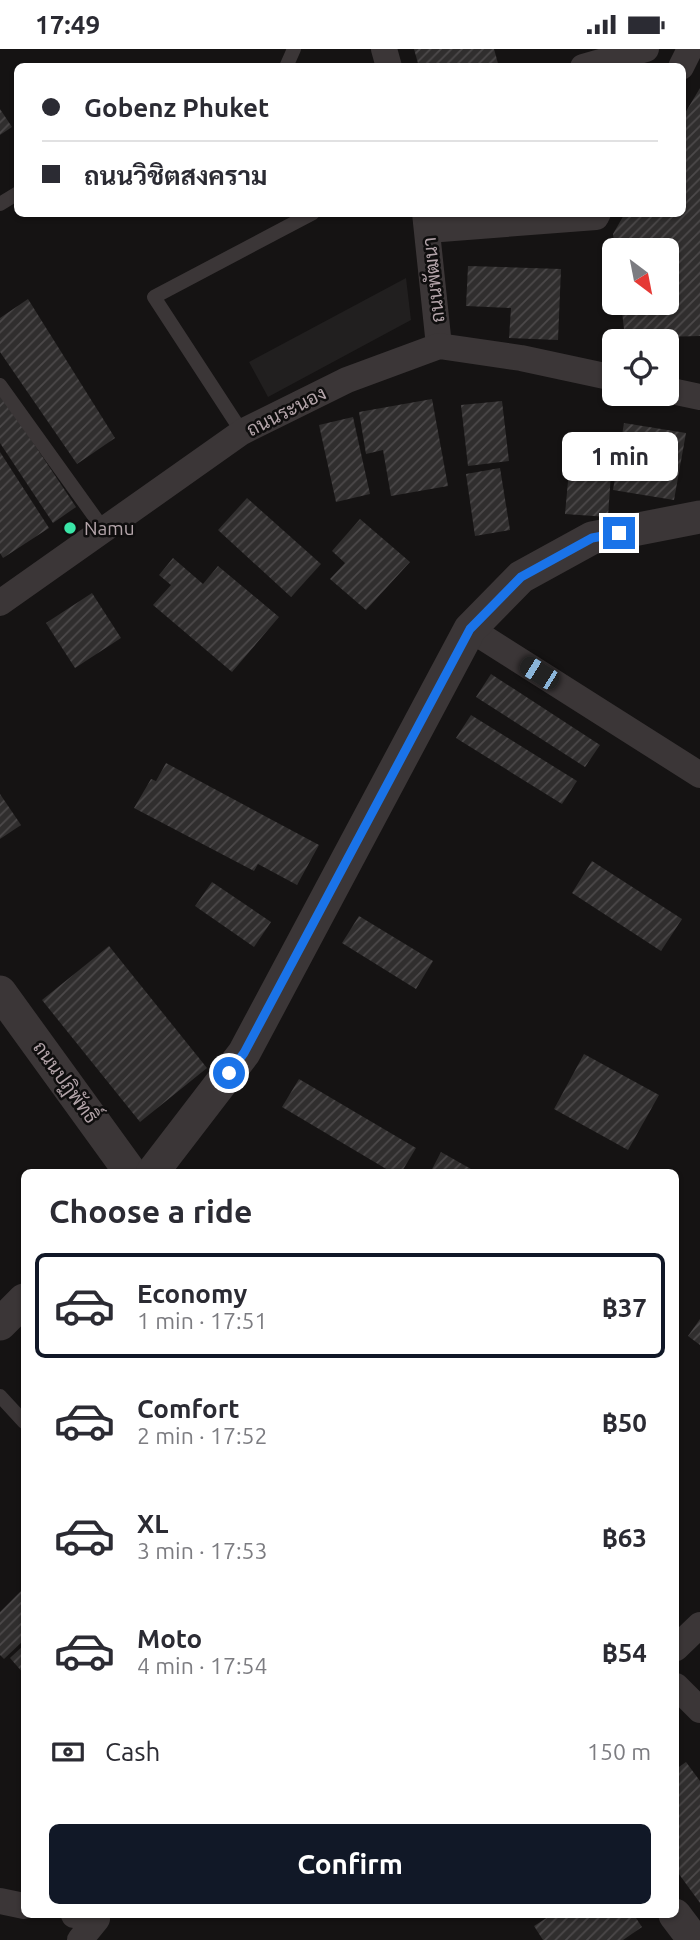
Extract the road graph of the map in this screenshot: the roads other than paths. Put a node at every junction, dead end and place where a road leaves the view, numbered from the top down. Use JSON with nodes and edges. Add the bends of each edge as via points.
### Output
{"nodes":[{"id":1,"x":646,"y":49,"type":"edge"},
{"id":2,"x":597,"y":63,"type":"edge"},
{"id":3,"x":305,"y":217,"type":"edge"},
{"id":4,"x":596,"y":217,"type":"edge"},
{"id":5,"x":426,"y":222,"type":"edge"},
{"id":6,"x":439,"y":346,"type":"junction"},
{"id":7,"x":602,"y":375,"type":"edge"},
{"id":8,"x":0,"y":385,"type":"edge"},
{"id":9,"x":679,"y":393,"type":"edge"},
{"id":10,"x":700,"y":397,"type":"edge"},
{"id":11,"x":242,"y":432,"type":"junction"},
{"id":12,"x":700,"y":517,"type":"edge"},
{"id":13,"x":104,"y":530,"type":"junction"},
{"id":14,"x":0,"y":603,"type":"edge"},
{"id":15,"x":470,"y":629,"type":"junction"},
{"id":16,"x":700,"y":775,"type":"edge"},
{"id":17,"x":0,"y":992,"type":"edge"},
{"id":18,"x":128,"y":1169,"type":"edge"},
{"id":19,"x":155,"y":1169,"type":"edge"},
{"id":20,"x":21,"y":1303,"type":"edge"},
{"id":21,"x":0,"y":1324,"type":"edge"},
{"id":22,"x":0,"y":1396,"type":"edge"},
{"id":23,"x":21,"y":1419,"type":"edge"},
{"id":24,"x":700,"y":1625,"type":"edge"},
{"id":25,"x":679,"y":1645,"type":"edge"},
{"id":26,"x":679,"y":1689,"type":"edge"},
{"id":27,"x":700,"y":1710,"type":"edge"},
{"id":28,"x":0,"y":1901,"type":"edge"},
{"id":29,"x":21,"y":1905,"type":"edge"},
{"id":30,"x":91,"y":1918,"type":"edge"},
{"id":31,"x":80,"y":1940,"type":"edge"}],
"edges":[{"from":1,"to":2,"type":"street"},
{"from":3,"to":11,"type":"lane","via":[[154,297]]},
{"from":4,"to":5,"type":"street"},
{"from":5,"to":6,"type":"street","name":"ถนนพัฒนา"},
{"from":6,"to":7,"type":"street","name":"ถนนระนอง"},
{"from":6,"to":11,"type":"street","name":"ถนนระนอง","via":[[347,380]]},
{"from":8,"to":13,"type":"lane"},
{"from":9,"to":10,"type":"street"},
{"from":11,"to":13,"type":"street","name":"ถนนระนอง"},
{"from":12,"to":15,"type":"street","via":[[592,538],[521,577]]},
{"from":13,"to":14,"type":"street","name":"ถนนระนอง"},
{"from":15,"to":16,"type":"street"},
{"from":15,"to":19,"type":"street","via":[[244,1053]]},
{"from":17,"to":18,"type":"street","name":"ถนนปฏิพัทธิ์"},
{"from":20,"to":21,"type":"street"},
{"from":22,"to":23,"type":"lane"},
{"from":24,"to":25,"type":"street"},
{"from":26,"to":27,"type":"street"},
{"from":28,"to":29,"type":"street"},
{"from":30,"to":31,"type":"street","via":[[97,1919]]}]}
